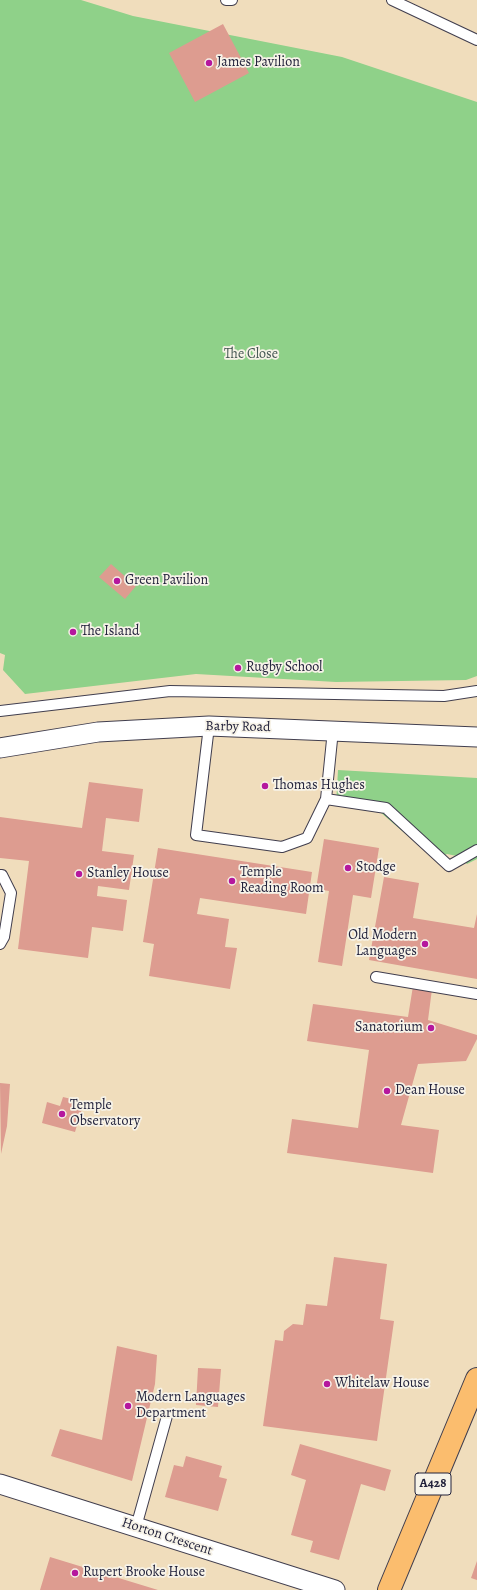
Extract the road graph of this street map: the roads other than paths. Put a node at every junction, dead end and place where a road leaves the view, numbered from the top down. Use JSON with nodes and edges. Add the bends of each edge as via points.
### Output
{"nodes":[{"id":1,"x":226,"y":0,"type":"edge"},
{"id":2,"x":232,"y":0,"type":"edge"},
{"id":3,"x":392,"y":0,"type":"edge"},
{"id":4,"x":477,"y":40,"type":"edge"},
{"id":5,"x":477,"y":691,"type":"edge"},
{"id":6,"x":0,"y":711,"type":"edge"},
{"id":7,"x":209,"y":726,"type":"junction"},
{"id":8,"x":333,"y":730,"type":"junction"},
{"id":9,"x":477,"y":737,"type":"edge"},
{"id":10,"x":0,"y":748,"type":"edge"},
{"id":11,"x":326,"y":799,"type":"junction"},
{"id":12,"x":477,"y":850,"type":"edge"},
{"id":13,"x":0,"y":875,"type":"edge"},
{"id":14,"x":0,"y":944,"type":"edge"},
{"id":15,"x":376,"y":977,"type":"dead end"},
{"id":16,"x":477,"y":994,"type":"edge"},
{"id":17,"x":477,"y":1379,"type":"edge"},
{"id":18,"x":167,"y":1416,"type":"dead end"},
{"id":19,"x":0,"y":1484,"type":"edge"},
{"id":20,"x":136,"y":1527,"type":"junction"},
{"id":21,"x":335,"y":1590,"type":"edge"},
{"id":22,"x":389,"y":1590,"type":"edge"}],
"edges":[{"from":1,"to":2,"type":"lane"},
{"from":3,"to":4,"type":"lane"},
{"from":5,"to":6,"type":"lane","via":[[444,696],[170,691]]},
{"from":7,"to":8,"type":"street","name":"Barby Road"},
{"from":7,"to":10,"type":"street","name":"Barby Road","via":[[98,732]]},
{"from":7,"to":11,"type":"lane","via":[[196,835],[282,847],[307,838]]},
{"from":8,"to":9,"type":"street","name":"Barby Road"},
{"from":8,"to":11,"type":"lane"},
{"from":11,"to":12,"type":"lane","via":[[386,808],[449,866]]},
{"from":13,"to":14,"type":"lane","via":[[11,892],[4,938]]},
{"from":15,"to":16,"type":"lane"},
{"from":17,"to":22,"type":"highway","number":"A428"},
{"from":18,"to":20,"type":"lane"},
{"from":19,"to":20,"type":"street","name":"Horton Crescent"},
{"from":20,"to":21,"type":"street","name":"Horton Crescent"}]}
